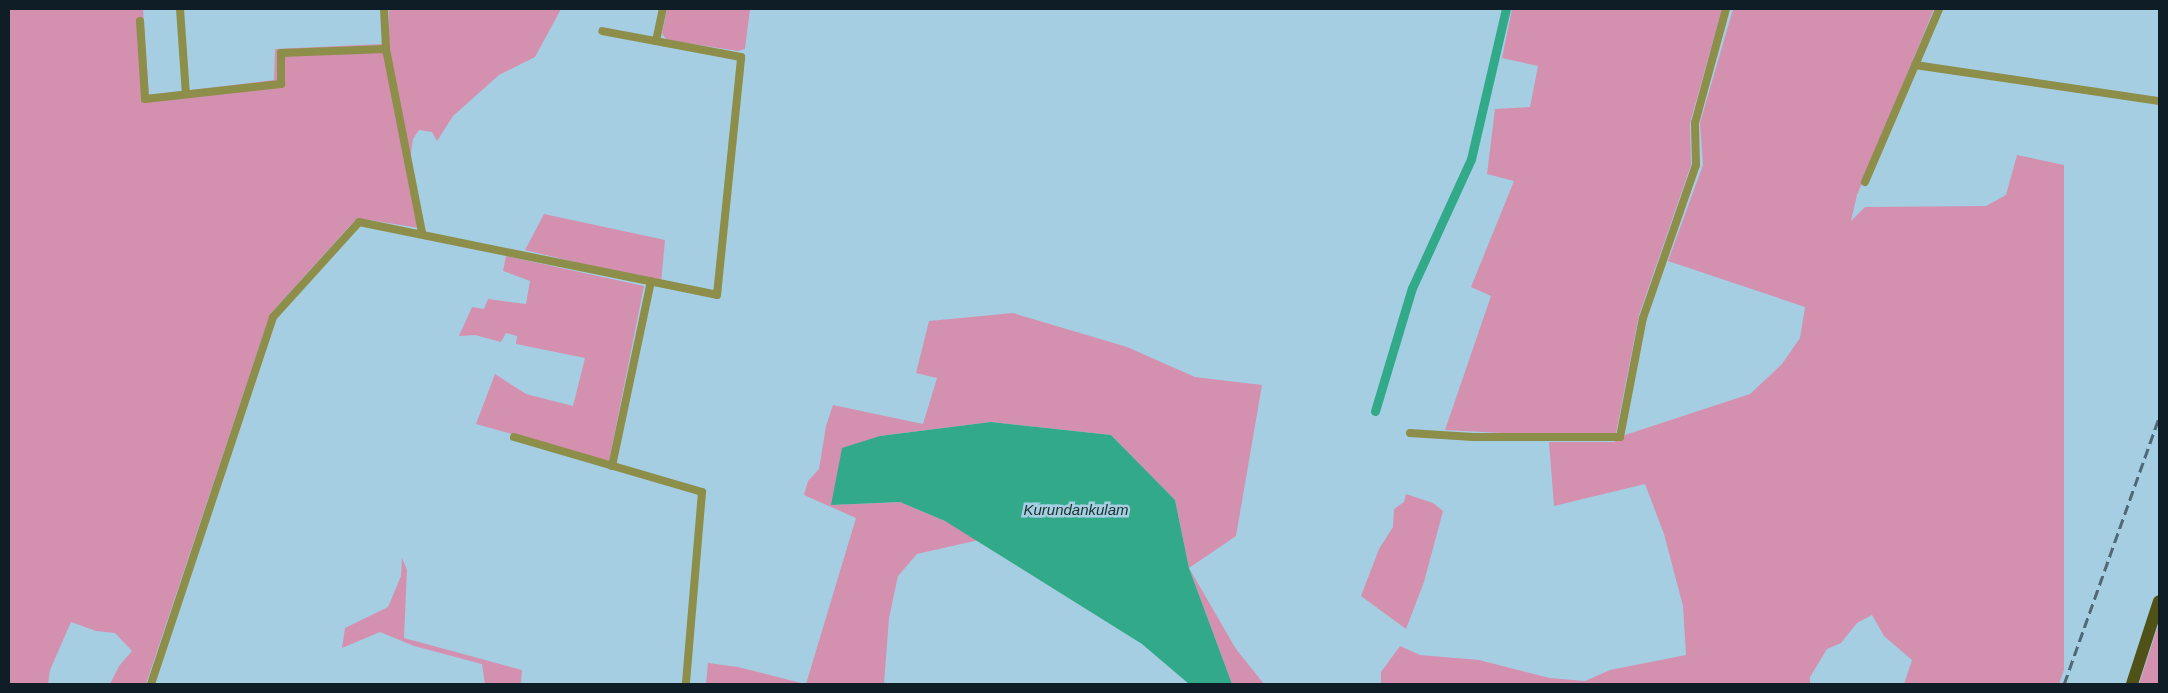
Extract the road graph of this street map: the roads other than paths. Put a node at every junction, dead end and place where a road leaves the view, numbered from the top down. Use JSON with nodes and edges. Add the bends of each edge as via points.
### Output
{"nodes":[{"id":1,"x":180,"y":9,"type":"edge"},
{"id":2,"x":384,"y":9,"type":"edge"},
{"id":3,"x":663,"y":9,"type":"edge"},
{"id":4,"x":1726,"y":9,"type":"edge"},
{"id":5,"x":1939,"y":9,"type":"edge"},
{"id":6,"x":140,"y":21,"type":"dead end"},
{"id":7,"x":602,"y":31,"type":"dead end"},
{"id":8,"x":656,"y":41,"type":"junction"},
{"id":9,"x":386,"y":49,"type":"junction"},
{"id":10,"x":1915,"y":65,"type":"junction"},
{"id":11,"x":186,"y":94,"type":"junction"},
{"id":12,"x":2159,"y":102,"type":"edge"},
{"id":13,"x":1865,"y":182,"type":"dead end"},
{"id":14,"x":422,"y":233,"type":"junction"},
{"id":15,"x":651,"y":281,"type":"junction"},
{"id":16,"x":1410,"y":433,"type":"dead end"},
{"id":17,"x":514,"y":437,"type":"dead end"},
{"id":18,"x":612,"y":466,"type":"junction"},
{"id":19,"x":2159,"y":601,"type":"edge"},
{"id":20,"x":151,"y":684,"type":"edge"},
{"id":21,"x":686,"y":684,"type":"edge"},
{"id":22,"x":2132,"y":684,"type":"edge"}],
"edges":[{"from":1,"to":11,"type":"street"},
{"from":2,"to":9,"type":"street"},
{"from":3,"to":8,"type":"street"},
{"from":4,"to":16,"type":"street","via":[[1694,124],[1696,165],[1643,318],[1620,437],[1473,437]]},
{"from":5,"to":10,"type":"street"},
{"from":6,"to":11,"type":"street","via":[[145,99]]},
{"from":7,"to":8,"type":"street"},
{"from":8,"to":15,"type":"street","via":[[741,57],[717,295]]},
{"from":9,"to":11,"type":"street","via":[[281,53],[281,84]]},
{"from":9,"to":14,"type":"street"},
{"from":10,"to":12,"type":"street"},
{"from":10,"to":13,"type":"street"},
{"from":14,"to":15,"type":"street"},
{"from":14,"to":20,"type":"street","via":[[359,222],[273,316]]},
{"from":15,"to":18,"type":"street"},
{"from":17,"to":18,"type":"street"},
{"from":18,"to":21,"type":"street","via":[[702,492]]},
{"from":19,"to":22,"type":"highway"}]}
